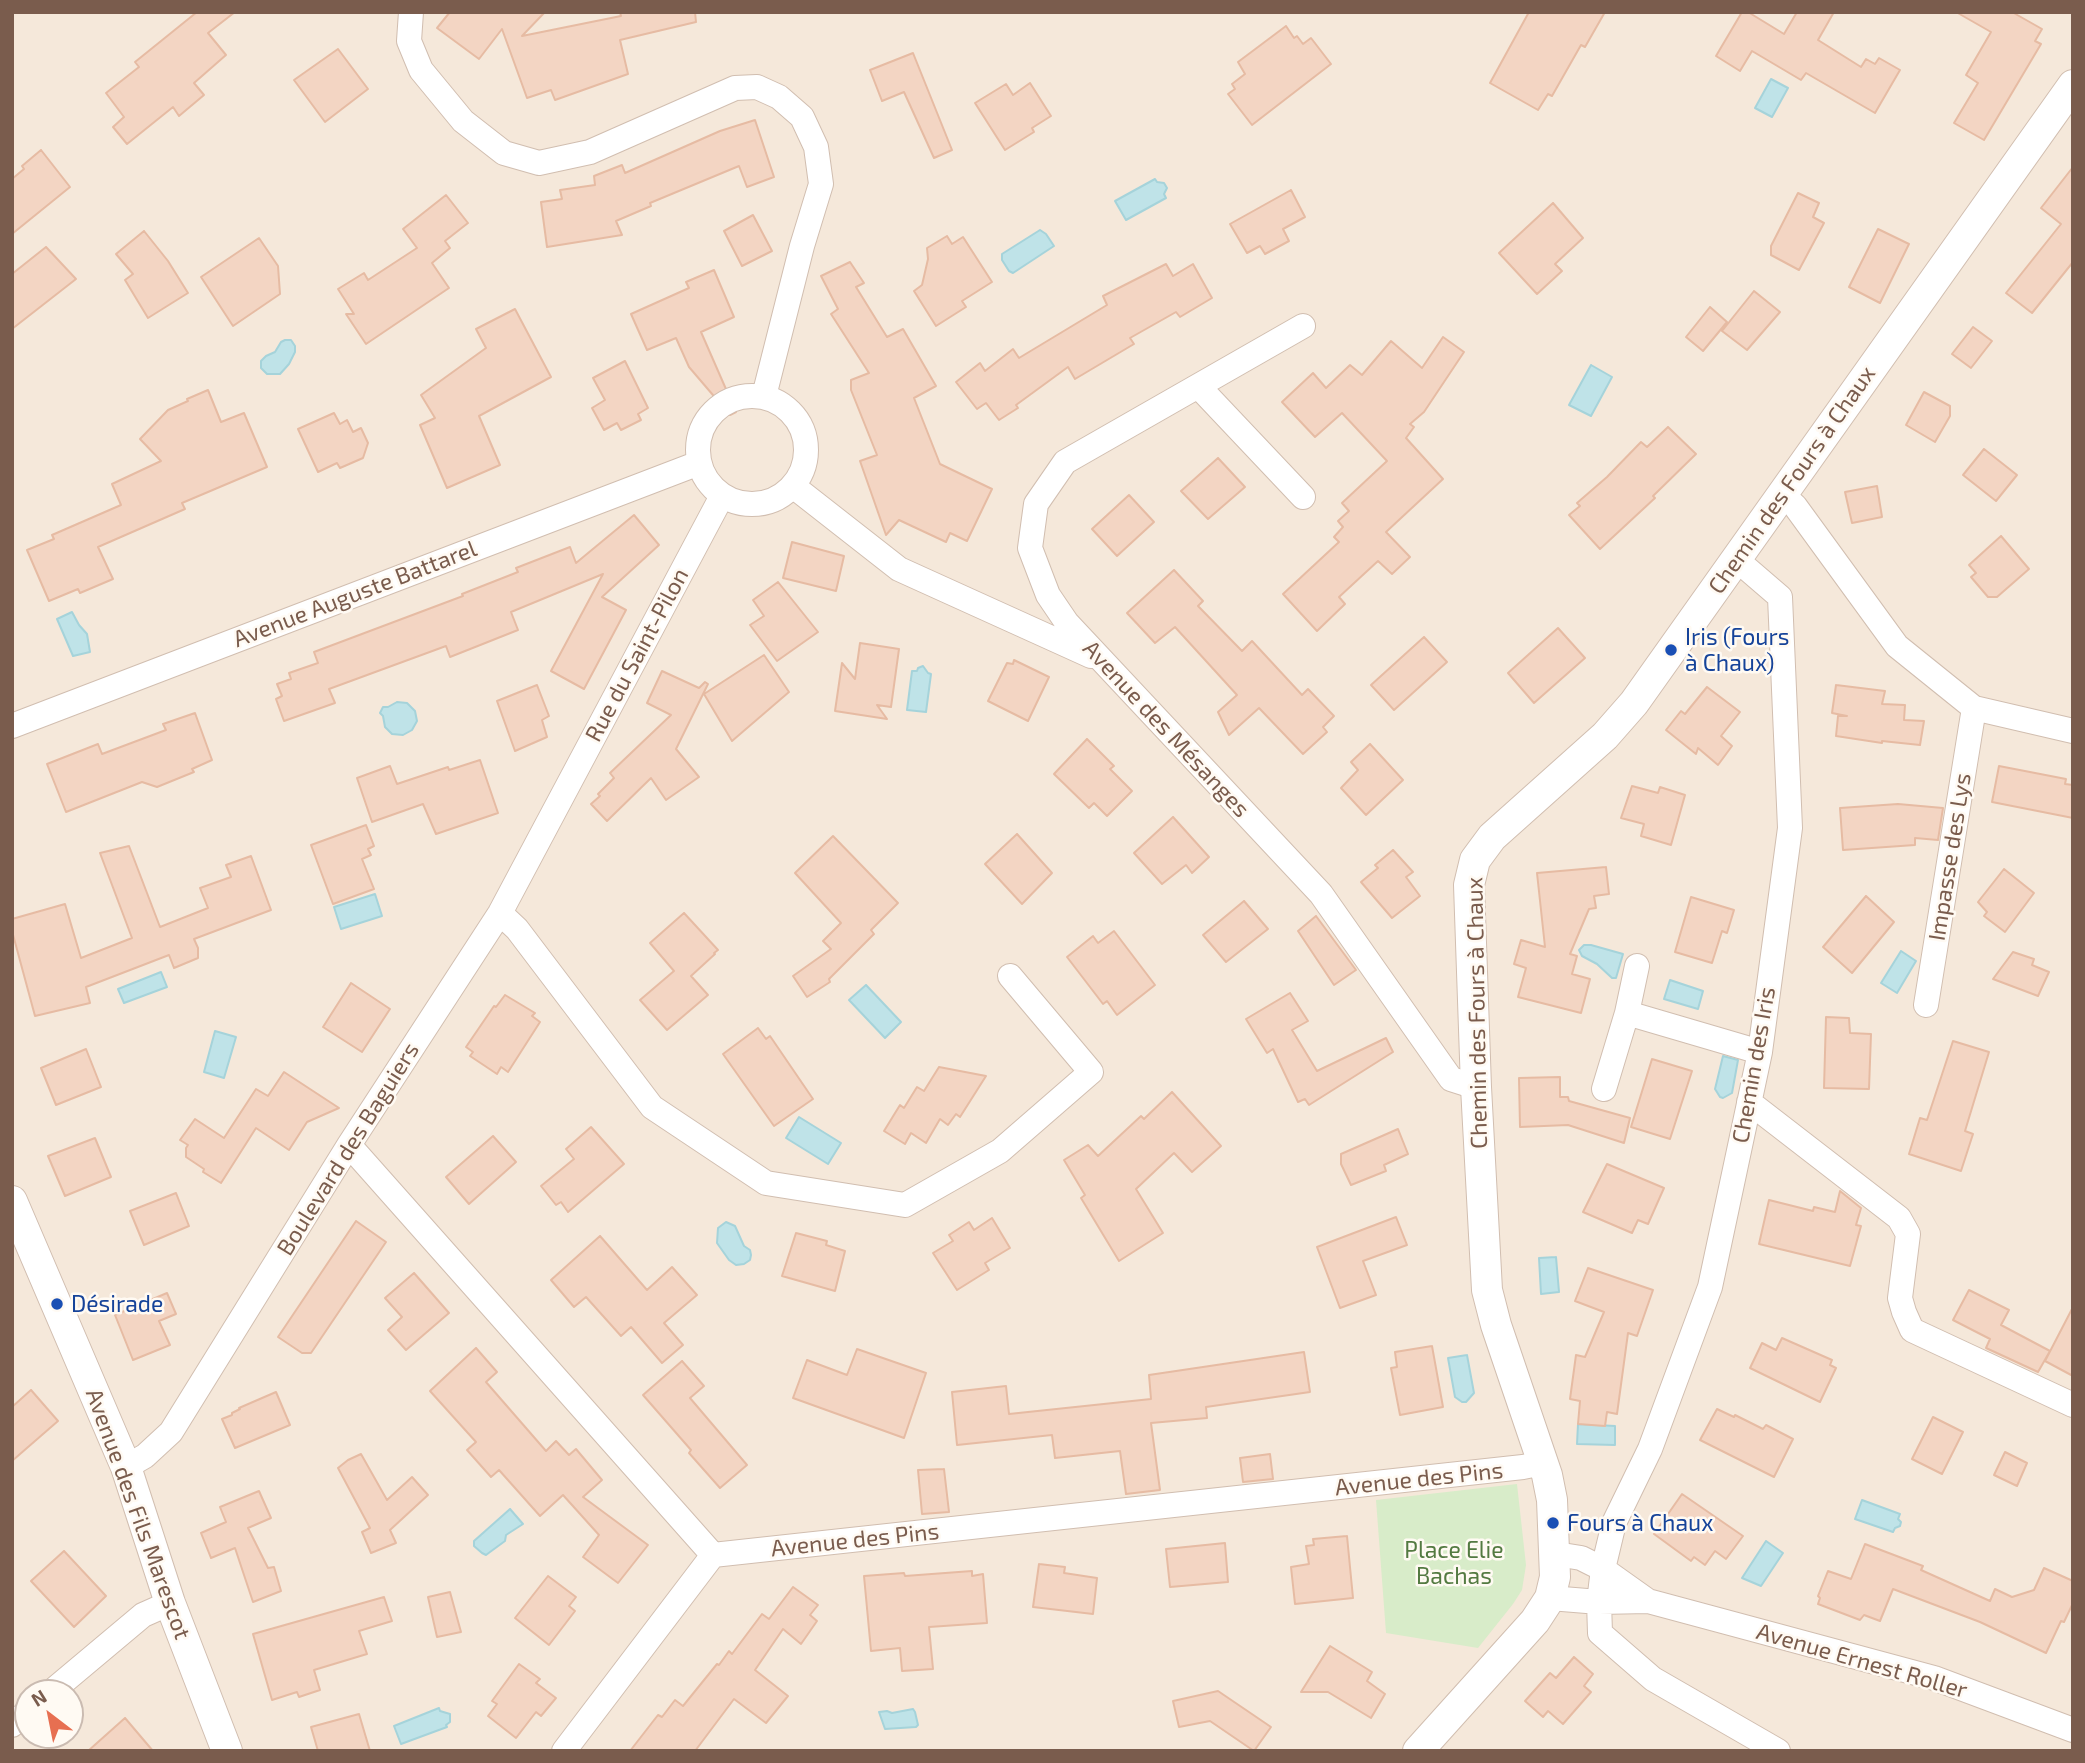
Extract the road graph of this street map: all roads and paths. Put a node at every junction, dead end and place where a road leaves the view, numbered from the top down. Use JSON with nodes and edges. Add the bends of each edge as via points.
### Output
{"nodes":[{"id":1,"x":411,"y":12,"type":"edge"},
{"id":2,"x":2073,"y":85,"type":"edge"},
{"id":3,"x":1303,"y":326,"type":"dead end"},
{"id":4,"x":1199,"y":387,"type":"junction"},
{"id":5,"x":764,"y":396,"type":"junction"},
{"id":6,"x":698,"y":463,"type":"junction"},
{"id":7,"x":793,"y":486,"type":"junction"},
{"id":8,"x":1782,"y":494,"type":"junction"},
{"id":9,"x":722,"y":496,"type":"junction"},
{"id":10,"x":1303,"y":497,"type":"dead end"},
{"id":11,"x":1737,"y":560,"type":"junction"},
{"id":12,"x":1102,"y":661,"type":"junction"},
{"id":13,"x":1974,"y":708,"type":"junction"},
{"id":14,"x":12,"y":726,"type":"edge"},
{"id":15,"x":2073,"y":731,"type":"edge"},
{"id":16,"x":552,"y":814,"type":"joint"},
{"id":17,"x":500,"y":913,"type":"junction"},
{"id":18,"x":1637,"y":966,"type":"dead end"},
{"id":19,"x":1010,"y":976,"type":"dead end"},
{"id":20,"x":1926,"y":1006,"type":"dead end"},
{"id":21,"x":1627,"y":1013,"type":"junction"},
{"id":22,"x":1760,"y":1052,"type":"junction"},
{"id":23,"x":1476,"y":1087,"type":"junction"},
{"id":24,"x":1604,"y":1089,"type":"dead end"},
{"id":25,"x":1749,"y":1102,"type":"junction"},
{"id":26,"x":349,"y":1145,"type":"junction"},
{"id":27,"x":12,"y":1201,"type":"edge"},
{"id":28,"x":2073,"y":1405,"type":"edge"},
{"id":29,"x":1543,"y":1463,"type":"junction"},
{"id":30,"x":126,"y":1467,"type":"junction"},
{"id":31,"x":1556,"y":1554,"type":"junction"},
{"id":32,"x":713,"y":1555,"type":"junction"},
{"id":33,"x":1602,"y":1569,"type":"junction"},
{"id":34,"x":1550,"y":1598,"type":"junction"},
{"id":35,"x":1648,"y":1601,"type":"junction"},
{"id":36,"x":1599,"y":1602,"type":"junction"},
{"id":37,"x":170,"y":1603,"type":"junction"},
{"id":38,"x":67,"y":1679,"type":"edge"},
{"id":39,"x":2073,"y":1730,"type":"edge"},
{"id":40,"x":227,"y":1751,"type":"edge"},
{"id":41,"x":564,"y":1751,"type":"edge"},
{"id":42,"x":1418,"y":1751,"type":"edge"},
{"id":43,"x":1778,"y":1751,"type":"edge"}],
"edges":[{"from":1,"to":5,"type":"street","via":[[409,41],[421,70],[463,121],[504,153],[539,163],[590,152],[735,88],[757,87],[779,97],[802,117],[816,147],[821,184]]},
{"from":2,"to":8,"type":"street","name":"Chemin des Fours à Chaux"},
{"from":3,"to":4,"type":"street","name":"Avenue des Mésanges"},
{"from":4,"to":10,"type":"street"},
{"from":4,"to":12,"type":"street","name":"Avenue des Mésanges","via":[[1065,463],[1036,504],[1030,548],[1048,595]]},
{"from":5,"to":6,"type":"street","via":[[733,398],[708,417],[700,431]]},
{"from":5,"to":7,"type":"street","via":[[789,410],[804,433],[807,452]]},
{"from":6,"to":9,"type":"street","via":[[703,476]]},
{"from":6,"to":14,"type":"street","name":"Avenue Auguste Battarel"},
{"from":7,"to":9,"type":"street","via":[[766,502],[736,502]]},
{"from":7,"to":12,"type":"street","via":[[899,569]]},
{"from":8,"to":11,"type":"street","name":"Chemin des Fours à Chaux"},
{"from":8,"to":13,"type":"street","via":[[1897,646]]},
{"from":9,"to":16,"type":"street","name":"Rue du Saint-Pilon"},
{"from":11,"to":22,"type":"street","name":"Chemin des Iris","via":[[1780,597],[1790,828]]},
{"from":11,"to":23,"type":"street","name":"Chemin des Fours à Chaux","via":[[1634,703],[1605,736],[1492,837],[1475,860],[1469,885]]},
{"from":12,"to":23,"type":"street","name":"Avenue des Mésanges","via":[[1321,894],[1451,1079]]},
{"from":13,"to":15,"type":"street"},
{"from":13,"to":20,"type":"street","name":"Impasse des Lys"},
{"from":16,"to":17,"type":"street","name":"Boulevard des Baguiers"},
{"from":17,"to":19,"type":"street","via":[[517,929],[652,1107],[766,1183],[905,1206],[1000,1151],[1091,1072]]},
{"from":17,"to":26,"type":"street","name":"Boulevard des Baguiers"},
{"from":18,"to":21,"type":"street"},
{"from":21,"to":22,"type":"street"},
{"from":21,"to":24,"type":"street"},
{"from":22,"to":25,"type":"street","name":"Chemin des Iris"},
{"from":23,"to":29,"type":"street","name":"Chemin des Fours à Chaux","via":[[1487,1290]]},
{"from":25,"to":28,"type":"street","via":[[1899,1218],[1908,1234],[1900,1298],[1912,1329]]},
{"from":25,"to":33,"type":"street","name":"Chemin des Iris","via":[[1710,1287],[1650,1449],[1615,1523]]},
{"from":26,"to":30,"type":"street","name":"Boulevard des Baguiers","via":[[171,1432]]},
{"from":26,"to":32,"type":"street"},
{"from":27,"to":30,"type":"street","name":"Avenue des Fils Marescot"},
{"from":29,"to":31,"type":"street","name":"Chemin des Fours à Chaux","via":[[1552,1500]]},
{"from":29,"to":32,"type":"street","name":"Avenue des Pins"},
{"from":30,"to":37,"type":"street","name":"Avenue des Fils Marescot"},
{"from":31,"to":33,"type":"street","name":"Avenue Ernest Roller","via":[[1581,1558]]},
{"from":31,"to":34,"type":"street","name":"Chemin des Fours à Chaux"},
{"from":32,"to":41,"type":"street"},
{"from":33,"to":35,"type":"street","name":"Avenue Ernest Roller"},
{"from":33,"to":36,"type":"street"},
{"from":34,"to":36,"type":"street","name":"Avenue Ernest Roller"},
{"from":34,"to":42,"type":"street","name":"Chemin des Fours à Chaux","via":[[1535,1621]]},
{"from":35,"to":36,"type":"street","name":"Avenue Ernest Roller"},
{"from":35,"to":39,"type":"street","name":"Avenue Ernest Roller","via":[[1934,1678]]},
{"from":36,"to":43,"type":"street","via":[[1600,1633],[1653,1679]]},
{"from":37,"to":38,"type":"street","via":[[143,1615]]},
{"from":37,"to":40,"type":"street","name":"Avenue des Fils Marescot"}]}
